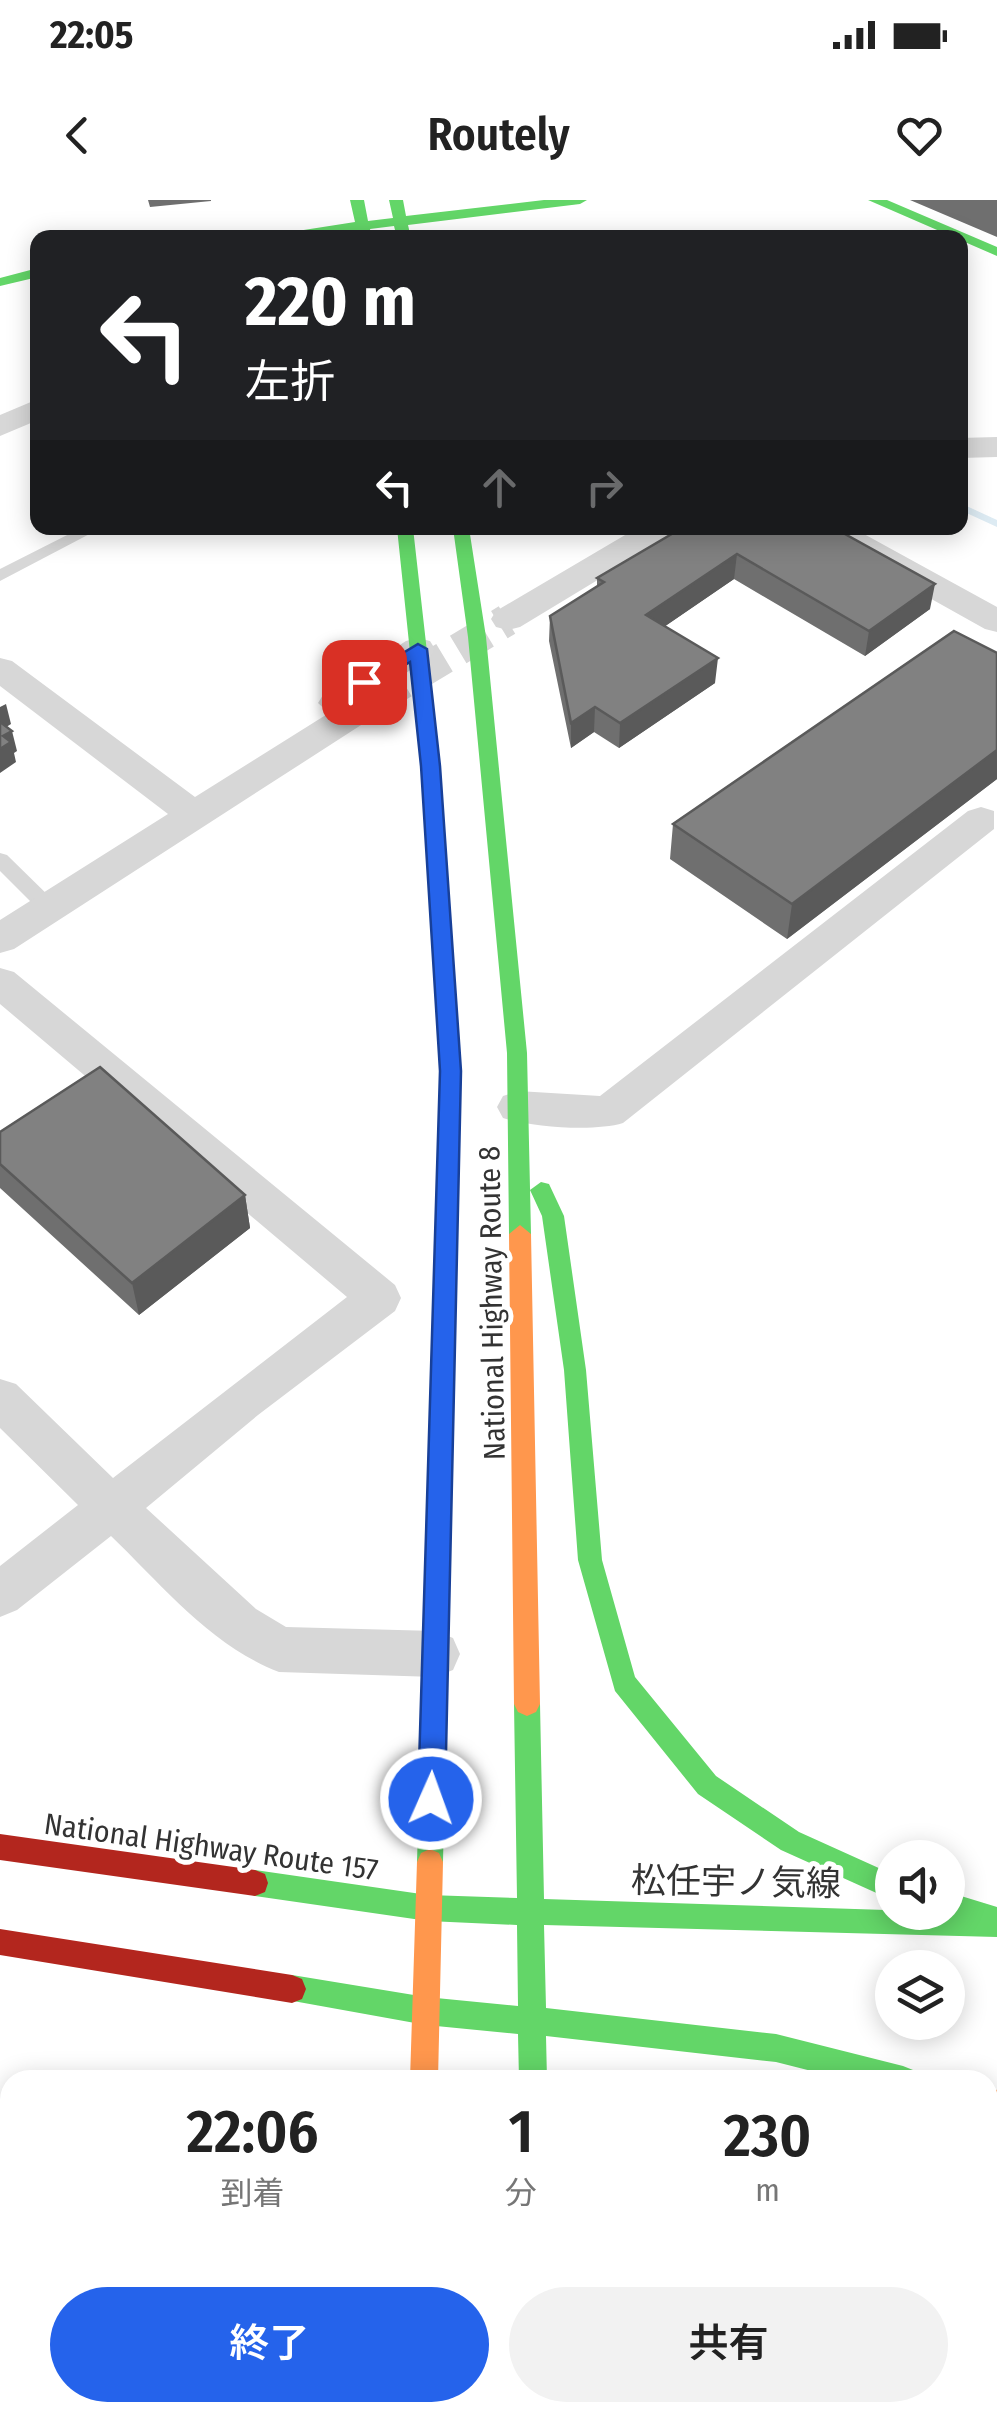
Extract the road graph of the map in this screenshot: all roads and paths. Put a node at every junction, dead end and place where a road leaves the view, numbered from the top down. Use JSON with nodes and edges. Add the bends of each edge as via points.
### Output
{"nodes":[{"id":1,"x":357,"y":200,"type":"edge"},
{"id":2,"x":580,"y":200,"type":"edge"},
{"id":3,"x":875,"y":200,"type":"edge"},
{"id":4,"x":400,"y":220,"type":"edge"},
{"id":5,"x":364,"y":230,"type":"edge"},
{"id":6,"x":370,"y":230,"type":"edge"},
{"id":7,"x":945,"y":230,"type":"edge"},
{"id":8,"x":968,"y":240,"type":"edge"},
{"id":9,"x":997,"y":252,"type":"edge"},
{"id":10,"x":30,"y":274,"type":"edge"},
{"id":11,"x":0,"y":282,"type":"edge"},
{"id":12,"x":30,"y":412,"type":"edge"},
{"id":13,"x":0,"y":427,"type":"edge"},
{"id":14,"x":997,"y":447,"type":"edge"},
{"id":15,"x":968,"y":448,"type":"edge"},
{"id":16,"x":80,"y":535,"type":"edge"},
{"id":17,"x":406,"y":535,"type":"edge"},
{"id":18,"x":462,"y":535,"type":"edge"},
{"id":19,"x":639,"y":535,"type":"edge"},
{"id":20,"x":841,"y":535,"type":"edge"},
{"id":21,"x":0,"y":576,"type":"edge"},
{"id":22,"x":508,"y":618,"type":"tunnel mouth"},
{"id":23,"x":997,"y":621,"type":"edge"},
{"id":24,"x":418,"y":649,"type":"junction"},
{"id":25,"x":0,"y":669,"type":"edge"},
{"id":26,"x":376,"y":699,"type":"tunnel mouth"},
{"id":27,"x":255,"y":776,"type":"junction"},
{"id":28,"x":194,"y":815,"type":"junction"},
{"id":29,"x":992,"y":819,"type":"edge"},
{"id":30,"x":0,"y":860,"type":"edge"},
{"id":31,"x":50,"y":909,"type":"junction"},
{"id":32,"x":0,"y":939,"type":"edge"},
{"id":33,"x":0,"y":982,"type":"edge"},
{"id":34,"x":518,"y":1122,"type":"junction"},
{"id":35,"x":0,"y":1398,"type":"edge"},
{"id":36,"x":112,"y":1507,"type":"junction"},
{"id":37,"x":0,"y":1594,"type":"edge"},
{"id":38,"x":435,"y":1654,"type":"junction"},
{"id":39,"x":0,"y":1847,"type":"edge"},
{"id":40,"x":875,"y":1879,"type":"edge"},
{"id":41,"x":428,"y":1908,"type":"junction"},
{"id":42,"x":965,"y":1910,"type":"edge"},
{"id":43,"x":533,"y":1912,"type":"junction"},
{"id":44,"x":997,"y":1922,"type":"edge"},
{"id":45,"x":0,"y":1942,"type":"edge"},
{"id":46,"x":426,"y":2010,"type":"junction"},
{"id":47,"x":533,"y":2021,"type":"junction"},
{"id":48,"x":424,"y":2070,"type":"edge"},
{"id":49,"x":533,"y":2070,"type":"edge"},
{"id":50,"x":863,"y":2070,"type":"edge"}],
"edges":[{"from":1,"to":5,"type":"main road"},
{"from":2,"to":4,"type":"main road"},
{"from":3,"to":7,"type":"main road"},
{"from":4,"to":6,"type":"main road"},
{"from":8,"to":9,"type":"main road"},
{"from":10,"to":11,"type":"main road"},
{"from":12,"to":13,"type":"street"},
{"from":14,"to":15,"type":"street"},
{"from":16,"to":21,"type":"lane"},
{"from":17,"to":24,"type":"main road","name":"National Highway Route 8"},
{"from":18,"to":34,"type":"main road","name":"National Highway Route 8","via":[[495,805]]},
{"from":19,"to":22,"type":"street"},
{"from":20,"to":23,"type":"street"},
{"from":24,"to":27,"type":"street","via":[[269,750]]},
{"from":24,"to":38,"type":"main road","name":"National Highway Route 8","via":[[450,1071]]},
{"from":25,"to":28,"type":"street"},
{"from":26,"to":27,"type":"street"},
{"from":27,"to":28,"type":"street"},
{"from":28,"to":31,"type":"street"},
{"from":29,"to":34,"type":"street","via":[[608,1112]]},
{"from":30,"to":31,"type":"lane"},
{"from":31,"to":32,"type":"street"},
{"from":33,"to":36,"type":"street","via":[[380,1298]]},
{"from":34,"to":40,"type":"main road","via":[[552,1216],[590,1560],[624,1683],[707,1785],[790,1841]]},
{"from":34,"to":43,"type":"main road","name":"National Highway Route 8"},
{"from":35,"to":36,"type":"street"},
{"from":36,"to":37,"type":"street"},
{"from":36,"to":38,"type":"street","via":[[238,1625],[280,1649]]},
{"from":38,"to":41,"type":"main road","name":"National Highway Route 8"},
{"from":39,"to":41,"type":"main road","name":"National Highway Route 157"},
{"from":41,"to":43,"type":"main road","name":"National Highway Route 157"},
{"from":41,"to":46,"type":"main road","name":"National Highway Route 8"},
{"from":42,"to":44,"type":"main road"},
{"from":43,"to":44,"type":"main road","name":"松任宇ノ気線"},
{"from":43,"to":47,"type":"main road","name":"National Highway Route 8"},
{"from":45,"to":46,"type":"main road"},
{"from":46,"to":47,"type":"main road"},
{"from":46,"to":48,"type":"main road","name":"National Highway Route 8"},
{"from":47,"to":49,"type":"main road","name":"National Highway Route 8"},
{"from":47,"to":50,"type":"main road","via":[[776,2048]]}]}
